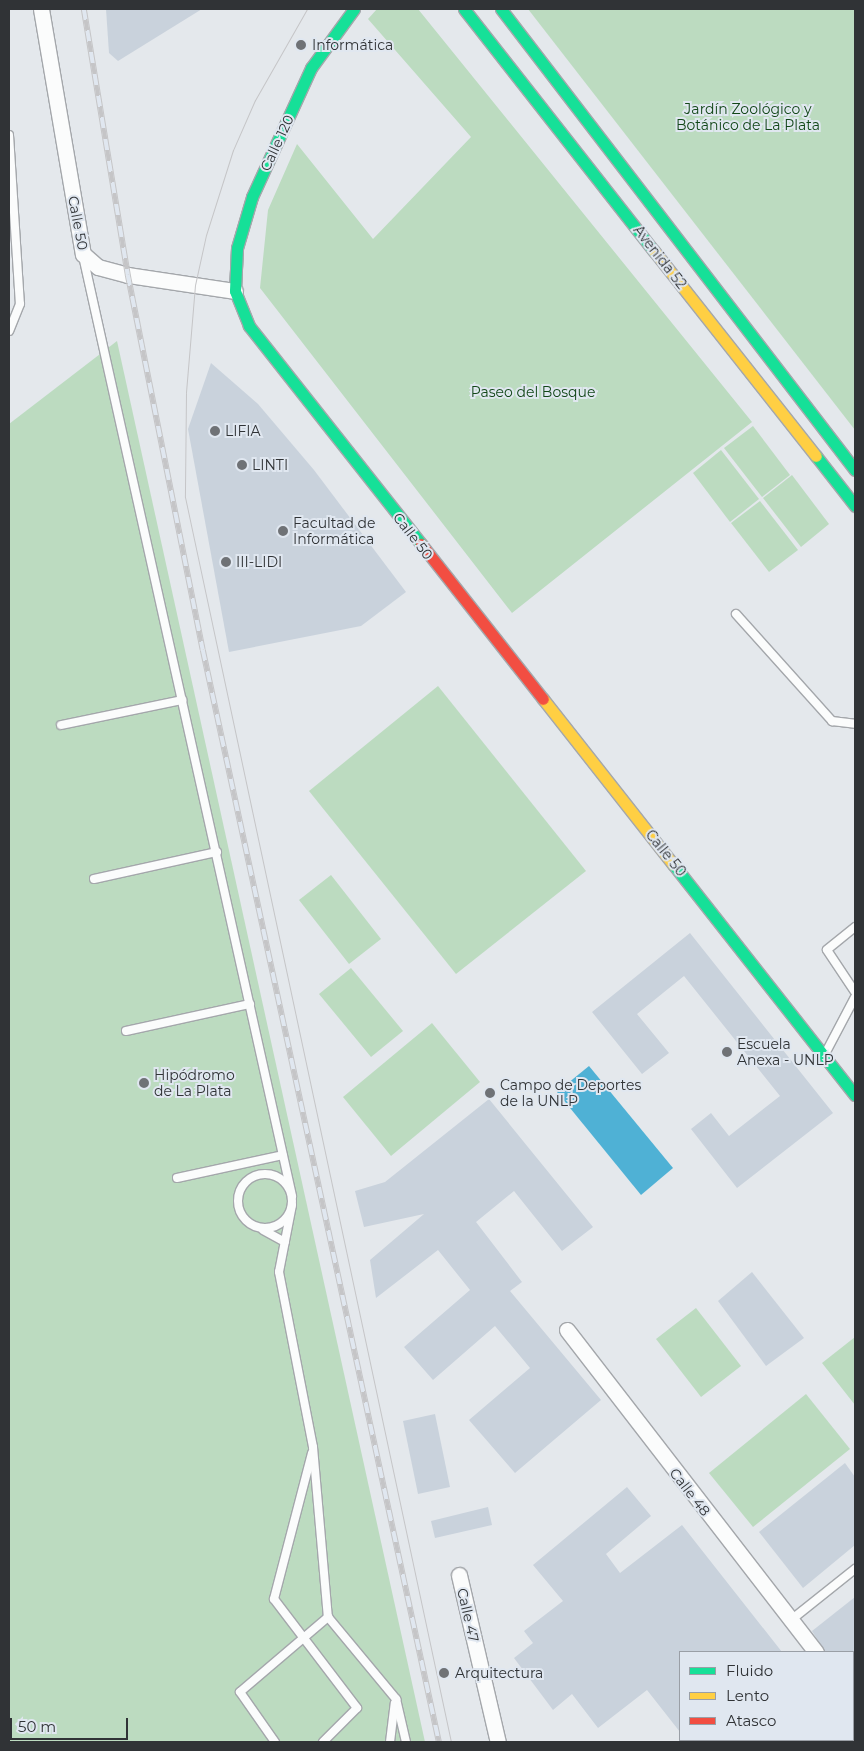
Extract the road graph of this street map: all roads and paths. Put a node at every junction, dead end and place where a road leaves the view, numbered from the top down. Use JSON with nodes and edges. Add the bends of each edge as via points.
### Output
{"nodes":[{"id":1,"x":41,"y":9,"type":"edge"},
{"id":2,"x":354,"y":9,"type":"edge"},
{"id":3,"x":464,"y":9,"type":"edge"},
{"id":4,"x":501,"y":9,"type":"edge"},
{"id":5,"x":9,"y":135,"type":"edge"},
{"id":6,"x":10,"y":174,"type":"edge"},
{"id":7,"x":83,"y":254,"type":"junction"},
{"id":8,"x":235,"y":291,"type":"junction"},
{"id":9,"x":9,"y":331,"type":"edge"},
{"id":10,"x":855,"y":470,"type":"edge"},
{"id":11,"x":855,"y":506,"type":"edge"},
{"id":12,"x":736,"y":614,"type":"dead end"},
{"id":13,"x":182,"y":700,"type":"junction"},
{"id":14,"x":855,"y":724,"type":"edge"},
{"id":15,"x":62,"y":725,"type":"dead end"},
{"id":16,"x":217,"y":852,"type":"junction"},
{"id":17,"x":94,"y":879,"type":"dead end"},
{"id":18,"x":855,"y":927,"type":"edge"},
{"id":19,"x":855,"y":992,"type":"edge"},
{"id":20,"x":855,"y":997,"type":"edge"},
{"id":21,"x":250,"y":1004,"type":"junction"},
{"id":22,"x":126,"y":1031,"type":"dead end"},
{"id":23,"x":825,"y":1054,"type":"junction"},
{"id":24,"x":855,"y":1095,"type":"edge"},
{"id":25,"x":283,"y":1155,"type":"junction"},
{"id":26,"x":177,"y":1178,"type":"dead end"},
{"id":27,"x":292,"y":1196,"type":"junction"},
{"id":28,"x":292,"y":1206,"type":"junction"},
{"id":29,"x":256,"y":1227,"type":"junction"},
{"id":30,"x":285,"y":1242,"type":"junction"},
{"id":31,"x":567,"y":1330,"type":"dead end"},
{"id":32,"x":313,"y":1447,"type":"junction"},
{"id":33,"x":855,"y":1569,"type":"edge"},
{"id":34,"x":459,"y":1575,"type":"dead end"},
{"id":35,"x":328,"y":1617,"type":"junction"},
{"id":36,"x":791,"y":1620,"type":"junction"},
{"id":37,"x":303,"y":1638,"type":"junction"},
{"id":38,"x":815,"y":1651,"type":"edge"},
{"id":39,"x":396,"y":1699,"type":"junction"},
{"id":40,"x":275,"y":1742,"type":"edge"},
{"id":41,"x":323,"y":1742,"type":"edge"},
{"id":42,"x":390,"y":1742,"type":"edge"},
{"id":43,"x":406,"y":1742,"type":"edge"},
{"id":44,"x":498,"y":1742,"type":"edge"}],
"edges":[{"from":1,"to":7,"type":"street","name":"Calle 50"},
{"from":2,"to":8,"type":"street","name":"Calle 120","via":[[311,68],[252,197],[238,248]]},
{"from":3,"to":11,"type":"street","name":"Avenida 52"},
{"from":4,"to":10,"type":"street","name":"Avenida 52"},
{"from":5,"to":6,"type":"lane"},
{"from":6,"to":9,"type":"lane","via":[[20,304]]},
{"from":7,"to":8,"type":"street","name":"Calle 50","via":[[98,268]]},
{"from":7,"to":13,"type":"lane"},
{"from":8,"to":23,"type":"street","name":"Calle 50","via":[[249,326]]},
{"from":12,"to":14,"type":"lane","via":[[832,721]]},
{"from":13,"to":15,"type":"lane"},
{"from":13,"to":16,"type":"lane"},
{"from":16,"to":17,"type":"lane"},
{"from":16,"to":21,"type":"lane"},
{"from":18,"to":19,"type":"lane","via":[[826,950]]},
{"from":20,"to":23,"type":"lane"},
{"from":21,"to":22,"type":"lane"},
{"from":21,"to":25,"type":"lane"},
{"from":23,"to":24,"type":"street","name":"Calle 50"},
{"from":25,"to":26,"type":"lane"},
{"from":25,"to":27,"type":"lane"},
{"from":27,"to":28,"type":"lane"},
{"from":27,"to":29,"type":"lane","via":[[277,1176],[260,1174],[245,1182],[238,1206]]},
{"from":28,"to":29,"type":"lane","via":[[283,1222]]},
{"from":28,"to":30,"type":"lane"},
{"from":29,"to":30,"type":"lane"},
{"from":30,"to":32,"type":"lane","via":[[279,1272]]},
{"from":31,"to":36,"type":"street","name":"Calle 48"},
{"from":32,"to":35,"type":"lane"},
{"from":32,"to":37,"type":"lane","via":[[274,1598]]},
{"from":33,"to":36,"type":"lane"},
{"from":34,"to":44,"type":"street","name":"Calle 47"},
{"from":35,"to":37,"type":"lane"},
{"from":35,"to":39,"type":"lane"},
{"from":36,"to":38,"type":"street","name":"Calle 48"},
{"from":37,"to":40,"type":"lane","via":[[240,1692]]},
{"from":37,"to":41,"type":"lane","via":[[357,1708]]},
{"from":39,"to":42,"type":"lane"},
{"from":39,"to":43,"type":"lane"}]}
